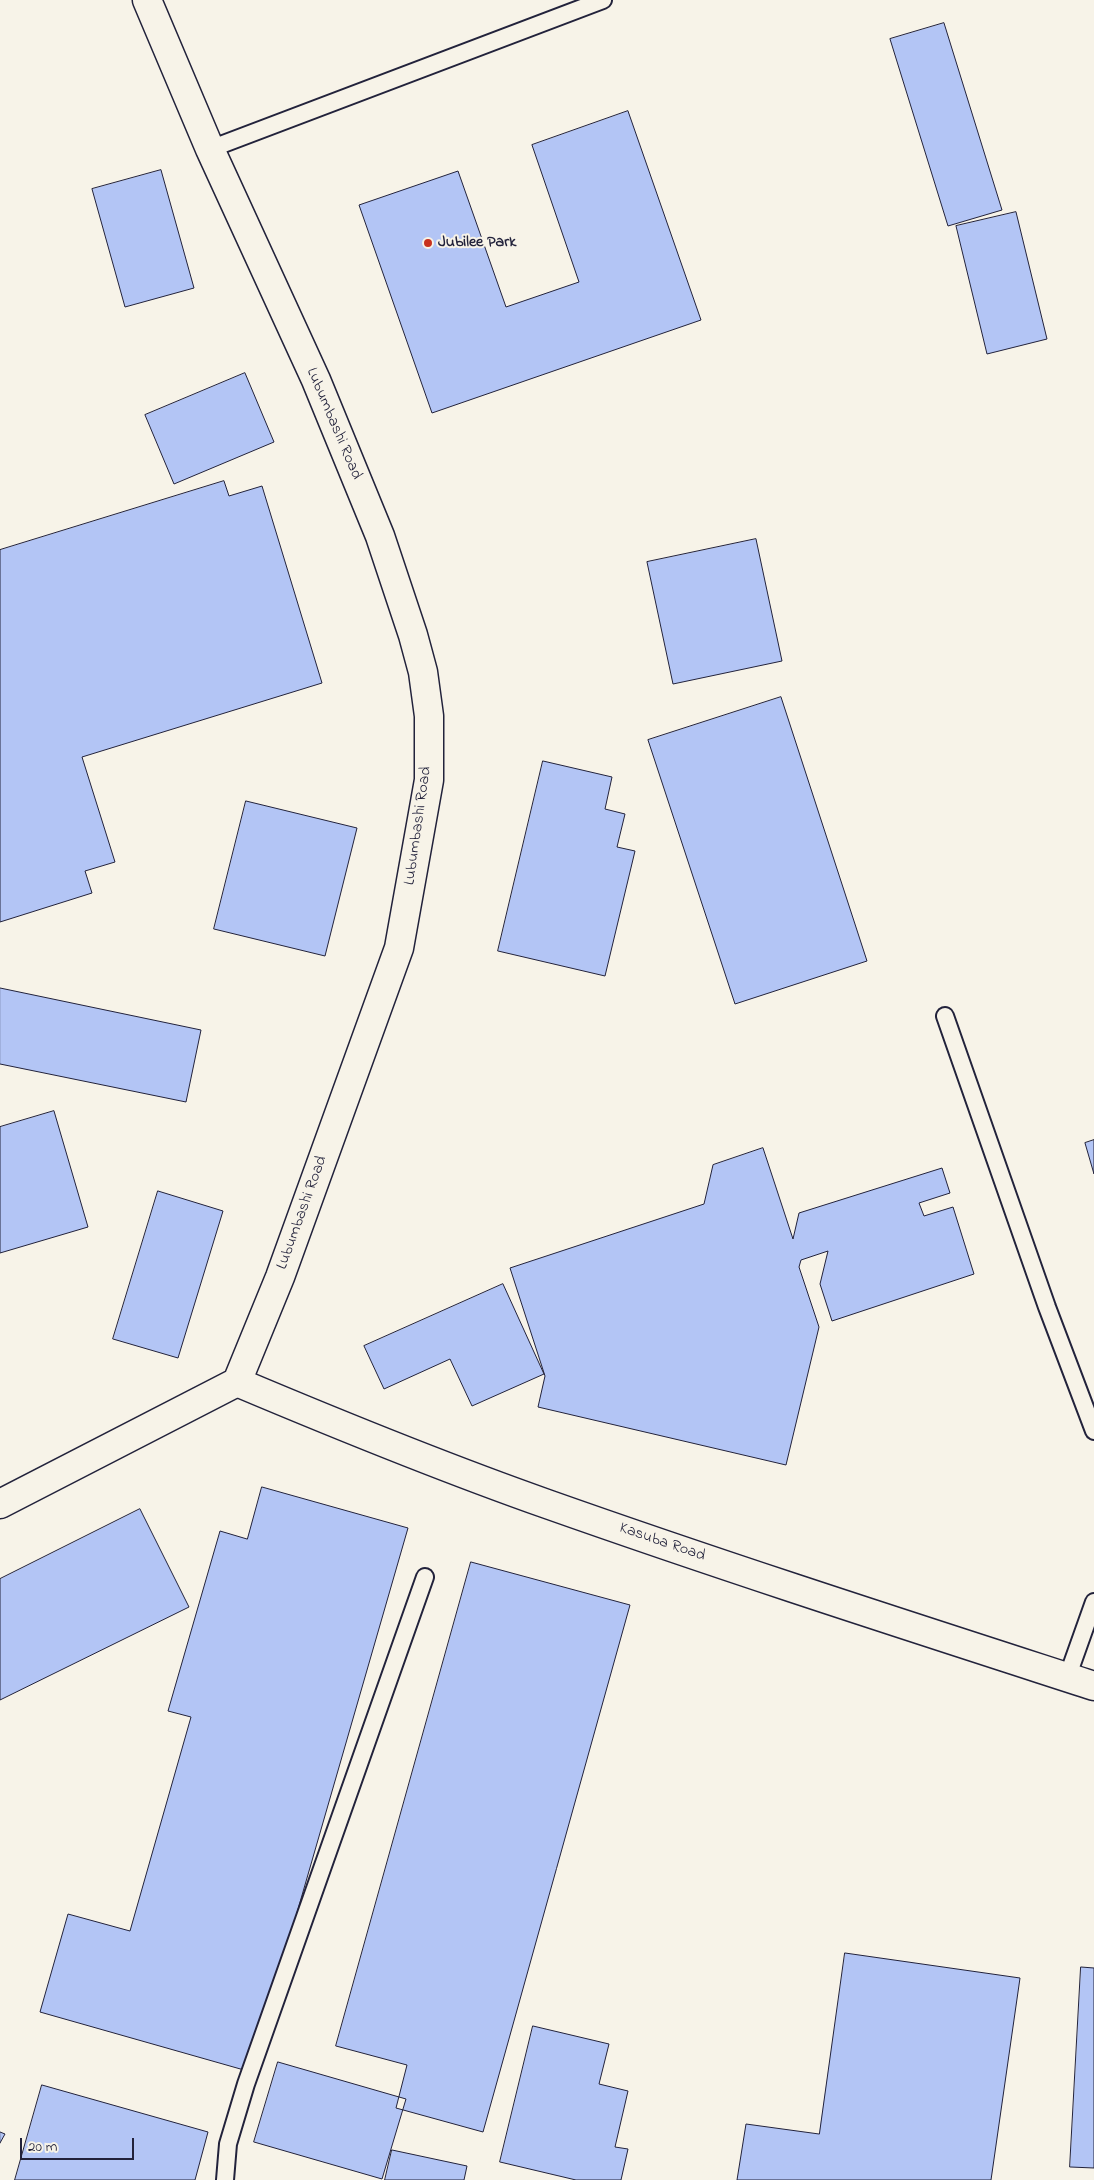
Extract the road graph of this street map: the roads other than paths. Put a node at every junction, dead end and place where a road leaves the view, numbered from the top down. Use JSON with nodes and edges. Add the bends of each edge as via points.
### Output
{"nodes":[{"id":1,"x":147,"y":0,"type":"edge"},
{"id":2,"x":603,"y":0,"type":"edge"},
{"id":3,"x":210,"y":148,"type":"junction"},
{"id":4,"x":945,"y":1016,"type":"dead end"},
{"id":5,"x":237,"y":1382,"type":"junction"},
{"id":6,"x":1094,"y":1430,"type":"edge"},
{"id":7,"x":0,"y":1504,"type":"edge"},
{"id":8,"x":425,"y":1576,"type":"dead end"},
{"id":9,"x":1094,"y":1602,"type":"edge"},
{"id":10,"x":1067,"y":1678,"type":"junction"},
{"id":11,"x":1094,"y":1686,"type":"edge"},
{"id":12,"x":225,"y":2180,"type":"edge"}],
"edges":[{"from":1,"to":3,"type":"street","name":"Lubumbashi Road"},
{"from":2,"to":3,"type":"lane"},
{"from":3,"to":5,"type":"street","name":"Lubumbashi Road","via":[[316,380],[380,536],[413,635],[423,672],[429,716],[429,780],[399,948],[286,1260]]},
{"from":4,"to":6,"type":"lane","via":[[1047,1308]]},
{"from":5,"to":7,"type":"street"},
{"from":5,"to":10,"type":"street","name":"Kasuba Road","via":[[366,1436],[546,1504]]},
{"from":8,"to":12,"type":"lane","via":[[246,2084],[228,2144]]},
{"from":9,"to":10,"type":"lane"},
{"from":10,"to":11,"type":"street","name":"Kasuba Road"}]}
